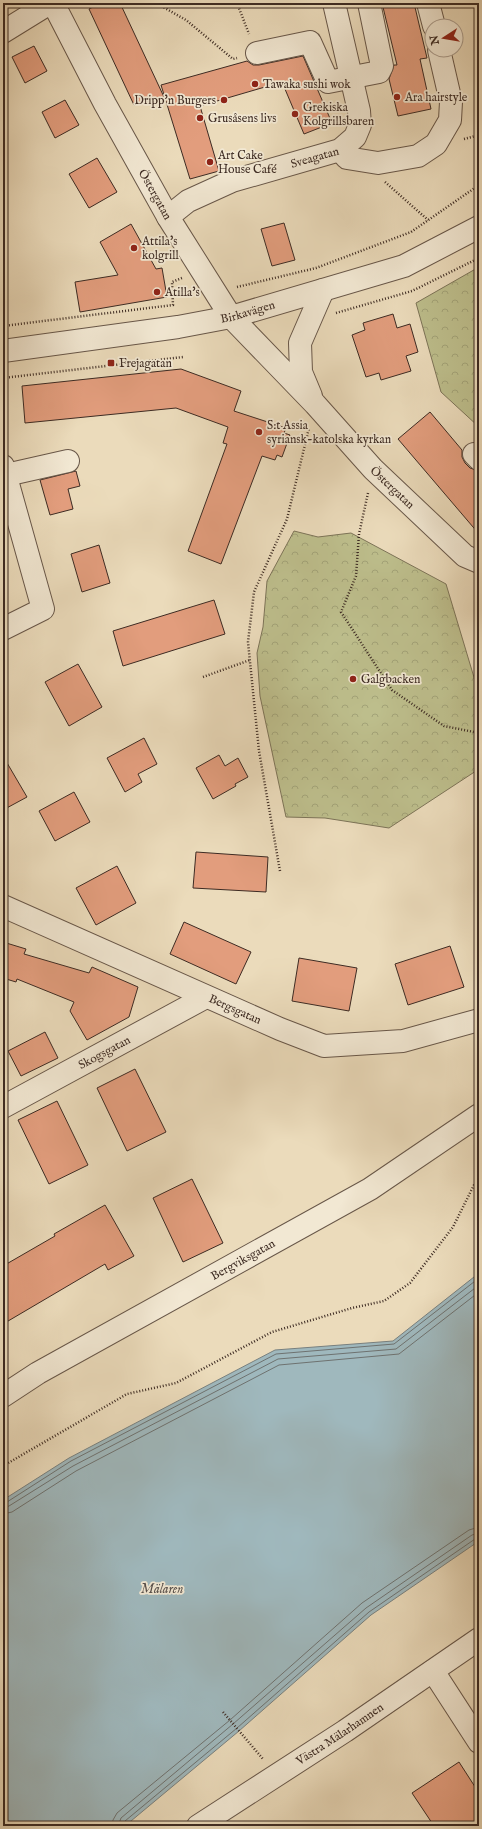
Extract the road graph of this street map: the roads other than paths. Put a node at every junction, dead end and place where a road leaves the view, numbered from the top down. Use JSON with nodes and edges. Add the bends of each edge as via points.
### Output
{"nodes":[{"id":1,"x":52,"y":3,"type":"edge"},
{"id":2,"x":334,"y":3,"type":"edge"},
{"id":3,"x":369,"y":3,"type":"edge"},
{"id":4,"x":428,"y":3,"type":"edge"},
{"id":5,"x":432,"y":18,"type":"edge"},
{"id":6,"x":3,"y":32,"type":"edge"},
{"id":7,"x":257,"y":53,"type":"road end"},
{"id":8,"x":441,"y":58,"type":"edge"},
{"id":9,"x":351,"y":78,"type":"junction"},
{"id":10,"x":340,"y":150,"type":"junction"},
{"id":11,"x":168,"y":217,"type":"junction"},
{"id":12,"x":479,"y":227,"type":"edge"},
{"id":13,"x":323,"y":290,"type":"junction"},
{"id":14,"x":231,"y":317,"type":"junction"},
{"id":15,"x":3,"y":351,"type":"edge"},
{"id":16,"x":315,"y":404,"type":"junction"},
{"id":17,"x":68,"y":461,"type":"dead end"},
{"id":18,"x":4,"y":470,"type":"edge"},
{"id":19,"x":479,"y":562,"type":"edge"},
{"id":20,"x":3,"y":629,"type":"edge"},
{"id":21,"x":3,"y":906,"type":"edge"},
{"id":22,"x":206,"y":997,"type":"junction"},
{"id":23,"x":479,"y":1020,"type":"edge"},
{"id":24,"x":3,"y":1107,"type":"edge"},
{"id":25,"x":479,"y":1115,"type":"edge"},
{"id":26,"x":3,"y":1396,"type":"edge"},
{"id":27,"x":479,"y":1639,"type":"edge"},
{"id":28,"x":433,"y":1671,"type":"junction"},
{"id":29,"x":479,"y":1742,"type":"edge"},
{"id":30,"x":198,"y":1826,"type":"edge"}],
"edges":[{"from":1,"to":6,"type":"street"},
{"from":1,"to":11,"type":"street","name":"Östergatan"},
{"from":2,"to":9,"type":"street","name":"Sveagatan"},
{"from":3,"to":9,"type":"street","via":[[382,66],[379,72]]},
{"from":4,"to":5,"type":"street"},
{"from":7,"to":9,"type":"street","via":[[310,42],[328,82]]},
{"from":8,"to":10,"type":"street","via":[[451,102],[450,120],[436,144],[418,156],[378,163],[347,158]]},
{"from":9,"to":10,"type":"street","name":"Sveagatan","via":[[360,125],[355,137]]},
{"from":10,"to":11,"type":"street","name":"Sveagatan","via":[[232,181],[188,201]]},
{"from":11,"to":14,"type":"street","name":"Östergatan"},
{"from":12,"to":13,"type":"street","name":"Birkavägen","via":[[404,266]]},
{"from":13,"to":14,"type":"street","name":"Birkavägen"},
{"from":13,"to":16,"type":"street","name":"Östergatan","via":[[300,343],[301,372]]},
{"from":14,"to":15,"type":"street","name":"Birkavägen","via":[[178,327]]},
{"from":14,"to":16,"type":"street","name":"Östergatan"},
{"from":16,"to":19,"type":"street","name":"Östergatan","via":[[374,469],[465,556]]},
{"from":17,"to":18,"type":"street"},
{"from":18,"to":20,"type":"street","via":[[42,609]]},
{"from":21,"to":22,"type":"street","name":"Bergsgatan"},
{"from":22,"to":23,"type":"street","name":"Bergsgatan","via":[[324,1046],[403,1041]]},
{"from":22,"to":24,"type":"street","name":"Skogsgatan"},
{"from":25,"to":26,"type":"street","name":"Bergviksgatan","via":[[370,1189],[38,1373]]},
{"from":27,"to":28,"type":"street","name":"Västra Mälarhamnen"},
{"from":28,"to":29,"type":"street"},
{"from":28,"to":30,"type":"street","name":"Västra Mälarhamnen"}]}
